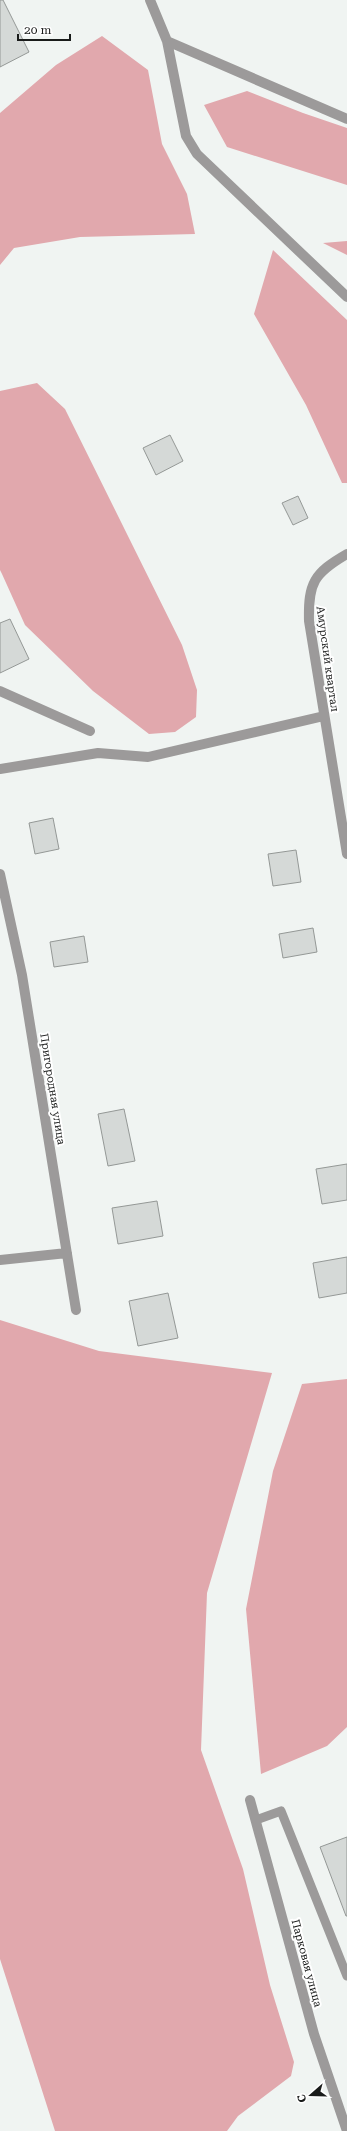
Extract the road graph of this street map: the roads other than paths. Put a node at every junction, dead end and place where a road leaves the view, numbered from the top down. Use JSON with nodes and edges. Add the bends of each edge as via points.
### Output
{"nodes":[{"id":1,"x":150,"y":0,"type":"edge"},
{"id":2,"x":167,"y":41,"type":"junction"},
{"id":3,"x":347,"y":119,"type":"edge"},
{"id":4,"x":347,"y":297,"type":"edge"},
{"id":5,"x":347,"y":554,"type":"edge"},
{"id":6,"x":0,"y":691,"type":"edge"},
{"id":7,"x":324,"y":716,"type":"junction"},
{"id":8,"x":90,"y":730,"type":"dead end"},
{"id":9,"x":0,"y":769,"type":"edge"},
{"id":10,"x":347,"y":854,"type":"edge"},
{"id":11,"x":0,"y":874,"type":"edge"},
{"id":12,"x":67,"y":1253,"type":"junction"},
{"id":13,"x":0,"y":1260,"type":"edge"},
{"id":14,"x":76,"y":1310,"type":"dead end"},
{"id":15,"x":250,"y":1800,"type":"dead end"},
{"id":16,"x":256,"y":1820,"type":"junction"},
{"id":17,"x":347,"y":1976,"type":"edge"},
{"id":18,"x":347,"y":2131,"type":"edge"}],
"edges":[{"from":1,"to":2,"type":"street"},
{"from":2,"to":3,"type":"street"},
{"from":2,"to":4,"type":"street","via":[[186,136],[197,154]]},
{"from":5,"to":7,"type":"street","name":"Амурский квартал","via":[[325,567],[312,586],[308,601]]},
{"from":6,"to":8,"type":"street"},
{"from":7,"to":9,"type":"street","via":[[148,757],[98,753]]},
{"from":7,"to":10,"type":"street","name":"Амурский квартал"},
{"from":11,"to":12,"type":"street","name":"Пригородная улица","via":[[22,975]]},
{"from":12,"to":13,"type":"street"},
{"from":12,"to":14,"type":"street","name":"Пригородная улица"},
{"from":15,"to":16,"type":"street","name":"Парковая улица"},
{"from":16,"to":17,"type":"lane","via":[[282,1810]]},
{"from":16,"to":18,"type":"street","name":"Парковая улица","via":[[314,2034]]}]}
